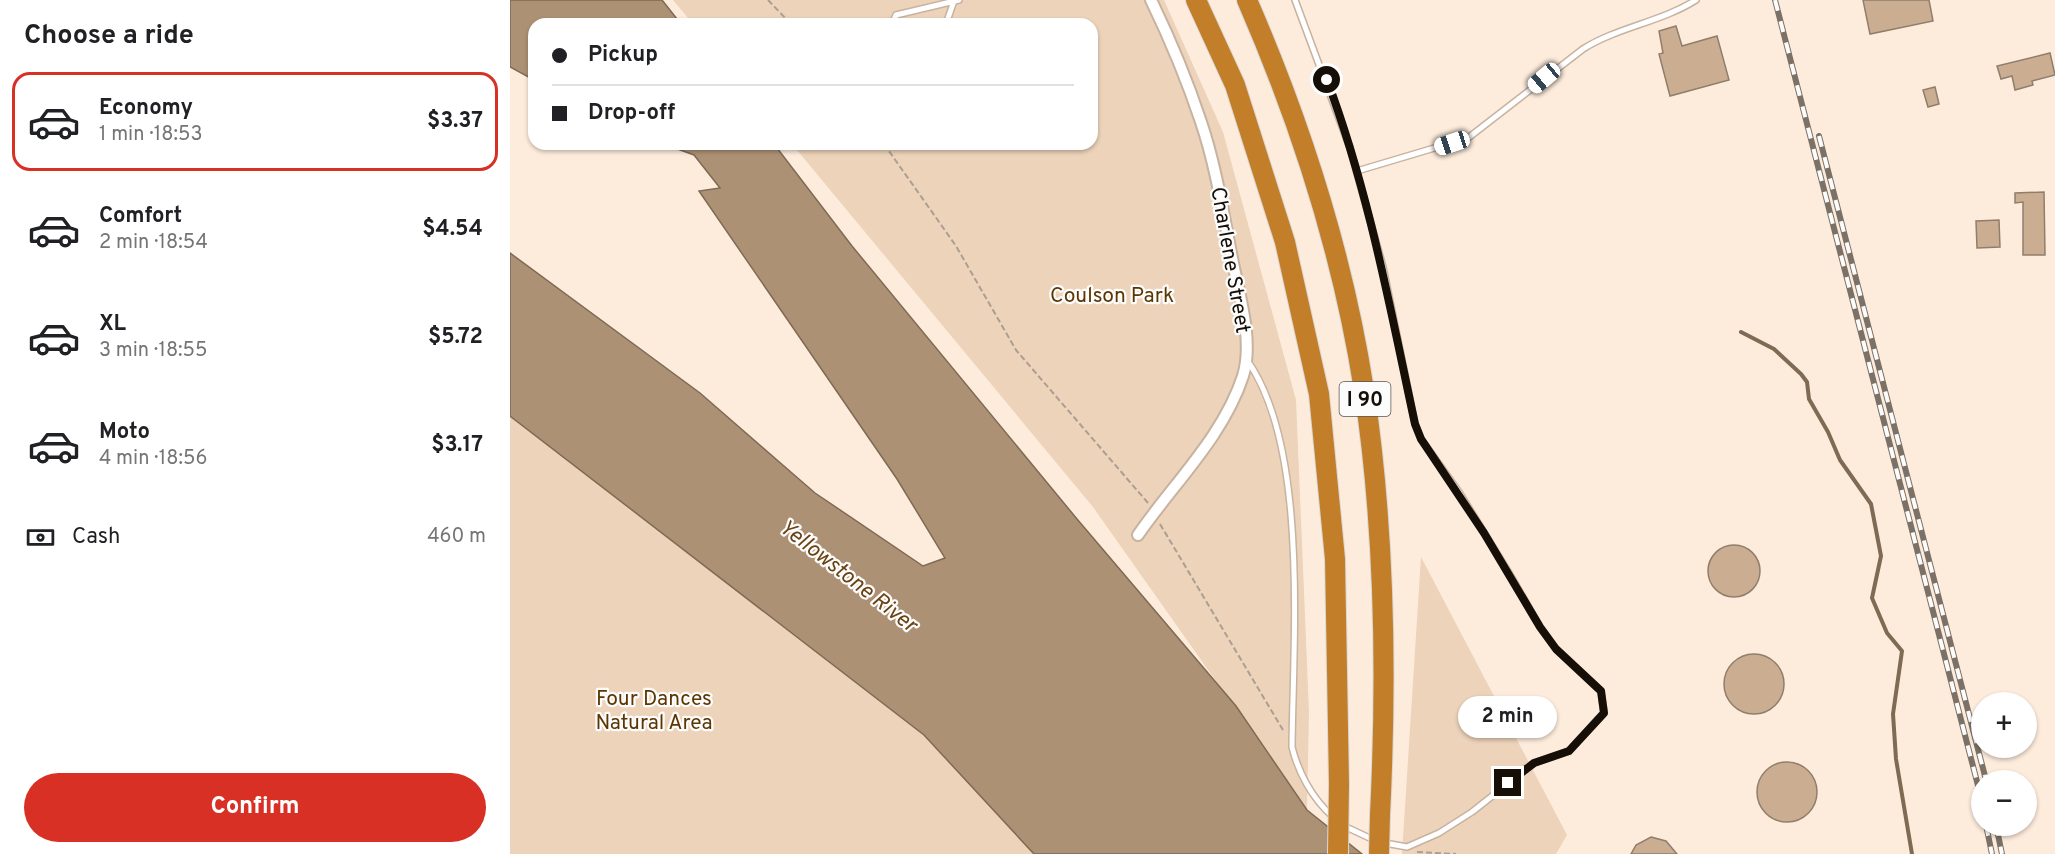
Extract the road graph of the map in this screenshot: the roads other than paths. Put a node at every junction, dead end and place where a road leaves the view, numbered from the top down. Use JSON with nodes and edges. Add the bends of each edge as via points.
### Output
{"nodes":[{"id":1,"x":1151,"y":0,"type":"edge"},
{"id":2,"x":1196,"y":0,"type":"edge"},
{"id":3,"x":1247,"y":0,"type":"edge"},
{"id":4,"x":1295,"y":0,"type":"edge"},
{"id":5,"x":1696,"y":0,"type":"edge"},
{"id":6,"x":957,"y":1,"type":"edge"},
{"id":7,"x":895,"y":18,"type":"edge"},
{"id":8,"x":949,"y":18,"type":"edge"},
{"id":9,"x":1357,"y":171,"type":"junction"},
{"id":10,"x":1245,"y":357,"type":"junction"},
{"id":11,"x":1138,"y":536,"type":"dead end"},
{"id":12,"x":1338,"y":854,"type":"edge"},
{"id":13,"x":1379,"y":854,"type":"edge"}],
"edges":[{"from":1,"to":10,"type":"street","name":"Charlene Street","via":[[1202,122],[1214,166],[1246,339]]},
{"from":2,"to":12,"type":"highway","number":"I 90","bridge":true,"via":[[1235,86],[1285,242],[1318,394],[1335,559]]},
{"from":3,"to":13,"type":"highway","number":"I 90","bridge":true,"via":[[1279,73],[1330,230],[1364,390],[1380,551],[1384,726]]},
{"from":4,"to":9,"type":"lane"},
{"from":5,"to":9,"type":"lane","via":[[1604,36],[1468,138]]},
{"from":6,"to":7,"type":"lane"},
{"from":6,"to":8,"type":"lane"},
{"from":9,"to":10,"type":"lane","via":[[1421,439],[1459,492],[1540,627],[1556,649],[1601,691],[1604,713],[1569,751],[1534,763],[1472,812],[1407,847],[1367,839],[1345,827],[1320,805],[1296,765],[1292,747],[1293,537],[1289,499],[1275,422],[1261,379]]},
{"from":10,"to":11,"type":"street","name":"Charlene Street","via":[[1236,394],[1211,438]]}]}
